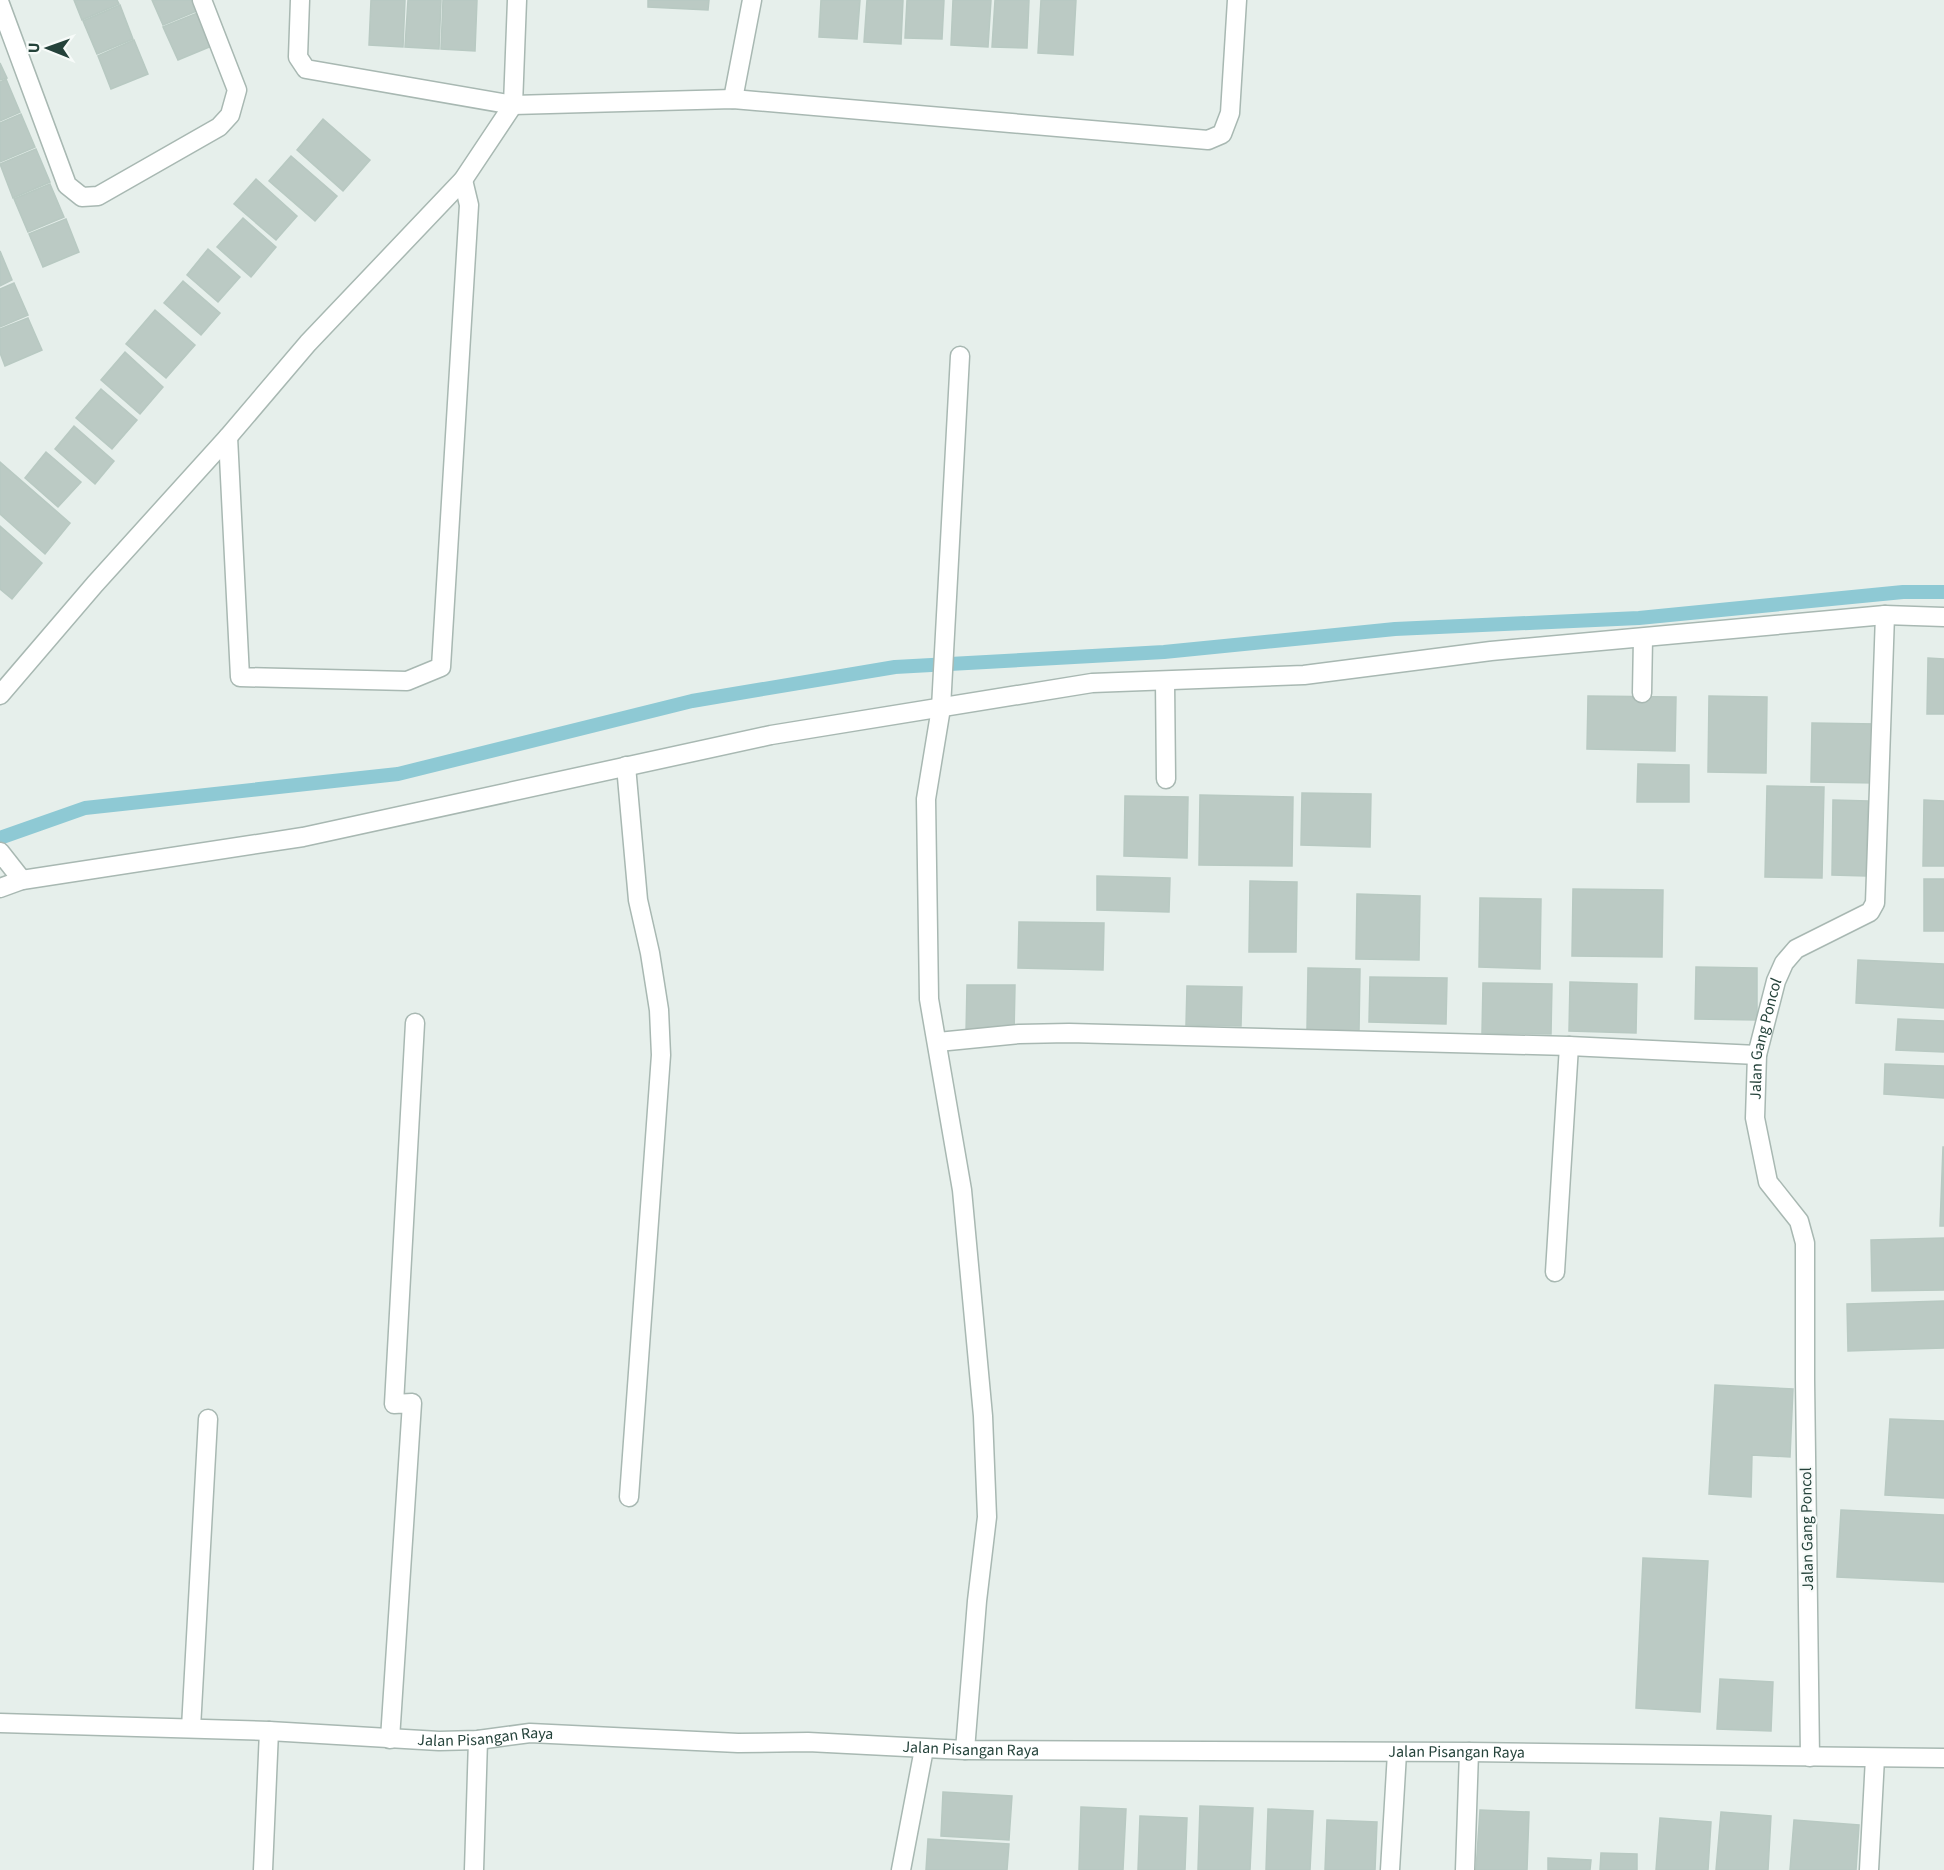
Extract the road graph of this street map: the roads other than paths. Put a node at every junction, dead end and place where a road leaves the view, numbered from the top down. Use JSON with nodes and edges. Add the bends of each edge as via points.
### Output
{"nodes":[{"id":1,"x":202,"y":0,"type":"edge"},
{"id":2,"x":300,"y":0,"type":"edge"},
{"id":3,"x":517,"y":0,"type":"edge"},
{"id":4,"x":752,"y":0,"type":"edge"},
{"id":5,"x":1237,"y":0,"type":"edge"},
{"id":6,"x":0,"y":4,"type":"edge"},
{"id":7,"x":733,"y":99,"type":"junction"},
{"id":8,"x":513,"y":105,"type":"junction"},
{"id":9,"x":462,"y":180,"type":"junction"},
{"id":10,"x":960,"y":356,"type":"dead end"},
{"id":11,"x":228,"y":437,"type":"junction"},
{"id":12,"x":1885,"y":615,"type":"junction"},
{"id":13,"x":1944,"y":618,"type":"edge"},
{"id":14,"x":1643,"y":638,"type":"junction"},
{"id":15,"x":1165,"y":681,"type":"junction"},
{"id":16,"x":1642,"y":693,"type":"dead end"},
{"id":17,"x":0,"y":695,"type":"edge"},
{"id":18,"x":941,"y":708,"type":"junction"},
{"id":19,"x":626,"y":766,"type":"junction"},
{"id":20,"x":1166,"y":779,"type":"dead end"},
{"id":21,"x":0,"y":852,"type":"edge"},
{"id":22,"x":22,"y":880,"type":"junction"},
{"id":23,"x":0,"y":888,"type":"edge"},
{"id":24,"x":416,"y":1023,"type":"dead end"},
{"id":25,"x":938,"y":1042,"type":"junction"},
{"id":26,"x":1569,"y":1046,"type":"junction"},
{"id":27,"x":1757,"y":1055,"type":"junction"},
{"id":28,"x":1555,"y":1272,"type":"dead end"},
{"id":29,"x":208,"y":1419,"type":"dead end"},
{"id":30,"x":629,"y":1497,"type":"dead end"},
{"id":31,"x":0,"y":1723,"type":"edge"},
{"id":32,"x":191,"y":1728,"type":"junction"},
{"id":33,"x":269,"y":1731,"type":"junction"},
{"id":34,"x":390,"y":1739,"type":"junction"},
{"id":35,"x":478,"y":1740,"type":"junction"},
{"id":36,"x":924,"y":1749,"type":"junction"},
{"id":37,"x":965,"y":1750,"type":"junction"},
{"id":38,"x":1469,"y":1752,"type":"junction"},
{"id":39,"x":1397,"y":1753,"type":"junction"},
{"id":40,"x":1810,"y":1757,"type":"junction"},
{"id":41,"x":1875,"y":1758,"type":"junction"},
{"id":42,"x":1944,"y":1758,"type":"edge"},
{"id":43,"x":263,"y":1870,"type":"edge"},
{"id":44,"x":474,"y":1870,"type":"edge"},
{"id":45,"x":901,"y":1870,"type":"edge"},
{"id":46,"x":1390,"y":1870,"type":"edge"},
{"id":47,"x":1465,"y":1870,"type":"edge"},
{"id":48,"x":1869,"y":1870,"type":"edge"}],
"edges":[{"from":1,"to":6,"type":"street","via":[[237,90],[230,115],[219,127],[98,196],[82,197],[67,185]]},
{"from":2,"to":8,"type":"street","via":[[298,57],[306,69]]},
{"from":3,"to":8,"type":"street"},
{"from":4,"to":7,"type":"street"},
{"from":5,"to":7,"type":"street","via":[[1230,113],[1222,134],[1208,140]]},
{"from":7,"to":8,"type":"street"},
{"from":8,"to":9,"type":"street"},
{"from":9,"to":11,"type":"street","via":[[308,343]]},
{"from":9,"to":11,"type":"street","via":[[469,205],[441,667],[407,681],[240,677]]},
{"from":10,"to":18,"type":"street"},
{"from":11,"to":17,"type":"street"},
{"from":12,"to":13,"type":"street"},
{"from":12,"to":14,"type":"street"},
{"from":12,"to":27,"type":"street","name":"Jalan Gang Poncol","via":[[1875,903],[1870,912],[1796,949],[1784,963]]},
{"from":14,"to":15,"type":"street","via":[[1491,651],[1304,675]]},
{"from":14,"to":16,"type":"street"},
{"from":15,"to":18,"type":"street","via":[[1092,683]]},
{"from":15,"to":20,"type":"street"},
{"from":18,"to":19,"type":"street","via":[[771,735]]},
{"from":18,"to":25,"type":"street","via":[[926,799],[929,999]]},
{"from":19,"to":22,"type":"street","via":[[303,837]]},
{"from":19,"to":30,"type":"street","via":[[638,900],[659,1010],[661,1055]]},
{"from":21,"to":22,"type":"street"},
{"from":22,"to":23,"type":"street"},
{"from":24,"to":34,"type":"street","via":[[394,1404],[412,1403]]},
{"from":25,"to":26,"type":"street","via":[[1069,1033]]},
{"from":25,"to":37,"type":"street","via":[[962,1190],[985,1461],[987,1517]]},
{"from":26,"to":27,"type":"street"},
{"from":26,"to":28,"type":"street"},
{"from":27,"to":40,"type":"street","name":"Jalan Gang Poncol","via":[[1755,1118],[1768,1182],[1799,1221],[1805,1243]]},
{"from":29,"to":32,"type":"street"},
{"from":31,"to":32,"type":"street","name":"Jalan Pisangan Raya"},
{"from":32,"to":33,"type":"street","name":"Jalan Pisangan Raya"},
{"from":33,"to":34,"type":"street","name":"Jalan Pisangan Raya"},
{"from":33,"to":43,"type":"street"},
{"from":34,"to":35,"type":"street","name":"Jalan Pisangan Raya"},
{"from":35,"to":36,"type":"street","name":"Jalan Pisangan Raya","via":[[530,1733]]},
{"from":35,"to":44,"type":"street"},
{"from":36,"to":37,"type":"street","name":"Jalan Pisangan Raya"},
{"from":36,"to":45,"type":"street"},
{"from":37,"to":39,"type":"street","name":"Jalan Pisangan Raya"},
{"from":38,"to":39,"type":"street","name":"Jalan Pisangan Raya"},
{"from":38,"to":40,"type":"street","name":"Jalan Pisangan Raya"},
{"from":38,"to":47,"type":"street"},
{"from":39,"to":46,"type":"street"},
{"from":40,"to":41,"type":"street","name":"Jalan Pisangan Raya"},
{"from":41,"to":42,"type":"street","name":"Jalan Pisangan Raya"},
{"from":41,"to":48,"type":"street"}]}
